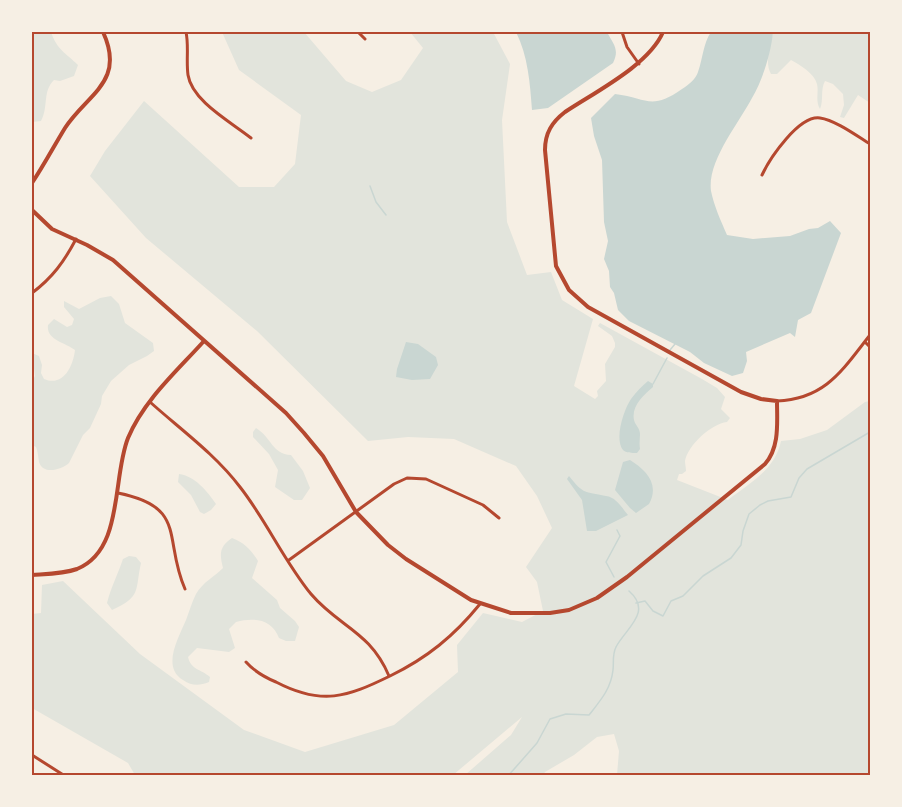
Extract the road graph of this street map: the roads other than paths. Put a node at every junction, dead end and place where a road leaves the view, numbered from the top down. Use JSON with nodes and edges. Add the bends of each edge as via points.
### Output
{"nodes":[{"id":1,"x":103,"y":32,"type":"edge"},
{"id":2,"x":186,"y":32,"type":"edge"},
{"id":3,"x":358,"y":32,"type":"edge"},
{"id":4,"x":622,"y":32,"type":"edge"},
{"id":5,"x":663,"y":32,"type":"edge"},
{"id":6,"x":365,"y":39,"type":"dead end"},
{"id":7,"x":639,"y":64,"type":"junction"},
{"id":8,"x":251,"y":138,"type":"dead end"},
{"id":9,"x":870,"y":144,"type":"edge"},
{"id":10,"x":762,"y":175,"type":"dead end"},
{"id":11,"x":32,"y":183,"type":"edge"},
{"id":12,"x":32,"y":210,"type":"edge"},
{"id":13,"x":76,"y":239,"type":"junction"},
{"id":14,"x":32,"y":293,"type":"edge"},
{"id":15,"x":870,"y":335,"type":"edge"},
{"id":16,"x":204,"y":341,"type":"junction"},
{"id":17,"x":864,"y":342,"type":"junction"},
{"id":18,"x":870,"y":347,"type":"edge"},
{"id":19,"x":777,"y":401,"type":"junction"},
{"id":20,"x":150,"y":402,"type":"junction"},
{"id":21,"x":116,"y":493,"type":"junction"},
{"id":22,"x":356,"y":512,"type":"junction"},
{"id":23,"x":498,"y":518,"type":"dead end"},
{"id":24,"x":289,"y":560,"type":"junction"},
{"id":25,"x":32,"y":575,"type":"edge"},
{"id":26,"x":185,"y":589,"type":"dead end"},
{"id":27,"x":480,"y":604,"type":"junction"},
{"id":28,"x":246,"y":662,"type":"dead end"},
{"id":29,"x":389,"y":676,"type":"junction"},
{"id":30,"x":32,"y":755,"type":"edge"},
{"id":31,"x":65,"y":776,"type":"edge"}],
"edges":[{"from":1,"to":11,"type":"street","via":[[109,52],[104,81],[65,128]]},
{"from":2,"to":8,"type":"street","via":[[188,74],[194,90]]},
{"from":3,"to":6,"type":"street"},
{"from":4,"to":7,"type":"street"},
{"from":5,"to":7,"type":"street"},
{"from":7,"to":19,"type":"street","via":[[565,112],[548,130],[545,150],[558,271],[569,290],[588,307],[741,392]]},
{"from":9,"to":10,"type":"street","via":[[827,120],[813,118],[801,124],[783,144]]},
{"from":12,"to":13,"type":"street","via":[[52,229]]},
{"from":13,"to":14,"type":"street","via":[[53,276]]},
{"from":13,"to":16,"type":"street","via":[[113,260]]},
{"from":15,"to":17,"type":"street"},
{"from":16,"to":20,"type":"street"},
{"from":16,"to":22,"type":"street","via":[[304,433]]},
{"from":17,"to":18,"type":"street"},
{"from":17,"to":19,"type":"street","via":[[822,389],[802,398]]},
{"from":19,"to":27,"type":"street","via":[[776,439],[767,461],[610,590],[578,607],[550,614],[511,613]]},
{"from":20,"to":21,"type":"street","via":[[128,438]]},
{"from":20,"to":24,"type":"street","via":[[229,473]]},
{"from":21,"to":25,"type":"street","via":[[108,537],[96,555],[70,571]]},
{"from":21,"to":26,"type":"street","via":[[143,499],[162,514],[173,536]]},
{"from":22,"to":23,"type":"street","via":[[394,483],[418,477],[483,505]]},
{"from":22,"to":24,"type":"street"},
{"from":22,"to":27,"type":"street","via":[[398,553]]},
{"from":24,"to":29,"type":"street","via":[[321,604],[368,643]]},
{"from":27,"to":29,"type":"street","via":[[436,649]]},
{"from":28,"to":29,"type":"street","via":[[285,687],[316,696],[352,693]]},
{"from":30,"to":31,"type":"street"}]}
